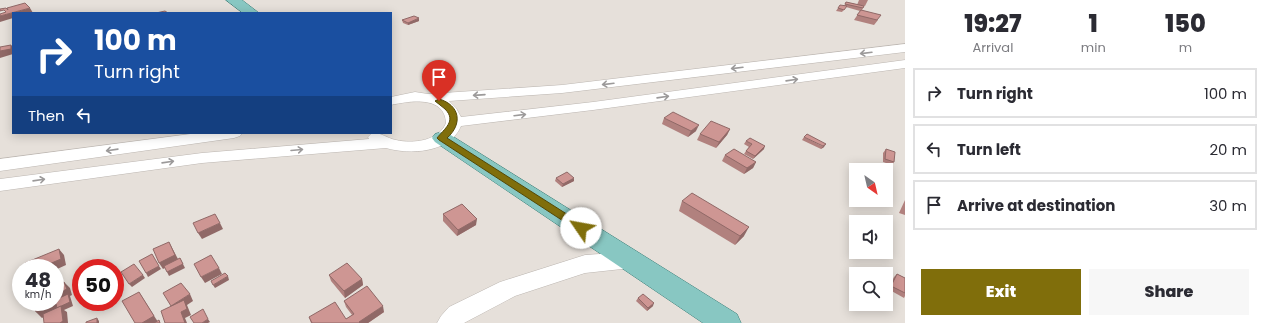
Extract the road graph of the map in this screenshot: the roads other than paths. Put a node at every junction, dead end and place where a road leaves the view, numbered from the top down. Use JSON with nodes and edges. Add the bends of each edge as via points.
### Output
{"nodes":[{"id":1,"x":233,"y":0,"type":"edge"},
{"id":2,"x":251,"y":12,"type":"edge"},
{"id":3,"x":905,"y":48,"type":"edge"},
{"id":4,"x":905,"y":64,"type":"edge"},
{"id":5,"x":427,"y":98,"type":"junction"},
{"id":6,"x":392,"y":100,"type":"edge"},
{"id":7,"x":448,"y":130,"type":"junction"},
{"id":8,"x":227,"y":134,"type":"edge"},
{"id":9,"x":373,"y":134,"type":"edge"},
{"id":10,"x":386,"y":143,"type":"junction"},
{"id":11,"x":0,"y":165,"type":"edge"},
{"id":12,"x":0,"y":185,"type":"edge"},
{"id":13,"x":631,"y":260,"type":"junction"},
{"id":14,"x":449,"y":323,"type":"edge"},
{"id":15,"x":727,"y":323,"type":"edge"}],
"edges":[{"from":1,"to":2,"type":"main road"},
{"from":3,"to":5,"type":"street","one_way":true,"via":[[562,89]]},
{"from":7,"to":4,"type":"street","one_way":true,"via":[[600,105]]},
{"from":5,"to":6,"type":"street"},
{"from":5,"to":7,"type":"street","via":[[439,101],[453,114]]},
{"from":7,"to":10,"type":"street","via":[[429,144],[415,147]]},
{"from":7,"to":13,"type":"main road"},
{"from":8,"to":11,"type":"street","one_way":true},
{"from":9,"to":10,"type":"street"},
{"from":12,"to":10,"type":"street","one_way":true,"via":[[202,158]]},
{"from":13,"to":14,"type":"street","via":[[585,264],[508,289],[457,314]]},
{"from":13,"to":15,"type":"main road"}]}
